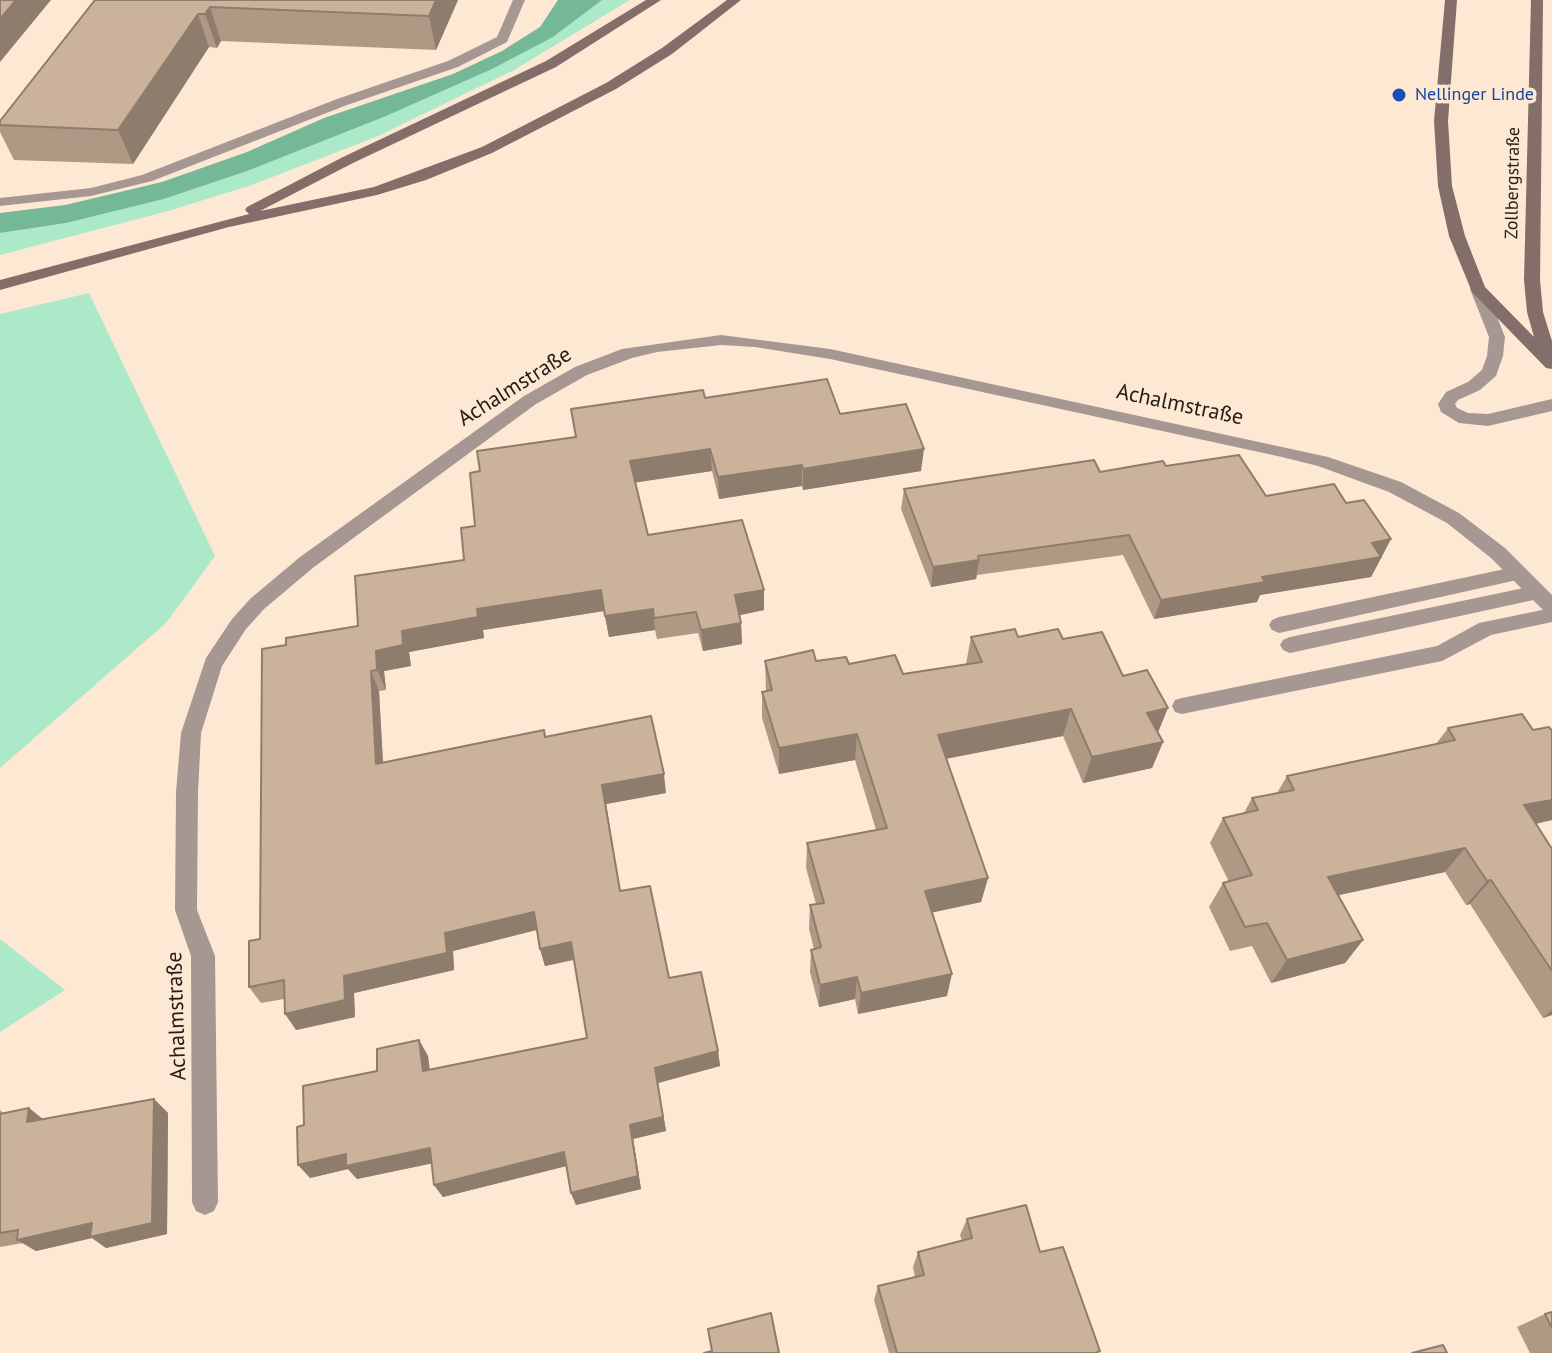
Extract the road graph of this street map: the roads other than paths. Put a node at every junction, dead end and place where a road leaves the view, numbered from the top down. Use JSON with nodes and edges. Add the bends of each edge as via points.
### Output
{"nodes":[{"id":1,"x":519,"y":0,"type":"edge"},
{"id":2,"x":655,"y":0,"type":"edge"},
{"id":3,"x":735,"y":0,"type":"edge"},
{"id":4,"x":1451,"y":0,"type":"edge"},
{"id":5,"x":1537,"y":0,"type":"edge"},
{"id":6,"x":0,"y":202,"type":"edge"},
{"id":7,"x":227,"y":223,"type":"junction"},
{"id":8,"x":0,"y":285,"type":"edge"},
{"id":9,"x":1478,"y":289,"type":"junction"},
{"id":10,"x":1552,"y":365,"type":"edge"},
{"id":11,"x":1552,"y":405,"type":"edge"},
{"id":12,"x":1519,"y":573,"type":"junction"},
{"id":13,"x":1538,"y":592,"type":"junction"},
{"id":14,"x":1552,"y":607,"type":"edge"},
{"id":15,"x":1552,"y":615,"type":"edge"},
{"id":16,"x":1279,"y":625,"type":"dead end"},
{"id":17,"x":1290,"y":645,"type":"dead end"},
{"id":18,"x":1182,"y":706,"type":"dead end"},
{"id":19,"x":205,"y":1202,"type":"dead end"}],
"edges":[{"from":1,"to":6,"type":"street","via":[[502,39],[453,64],[147,178],[91,192]]},
{"from":2,"to":7,"type":"main road","via":[[551,64]]},
{"from":3,"to":7,"type":"main road","via":[[642,68],[487,150],[377,191]]},
{"from":4,"to":9,"type":"main road","name":"Zollbergstraße","via":[[1442,156],[1457,236]]},
{"from":5,"to":10,"type":"main road","name":"Zollbergstraße","via":[[1532,280],[1535,312]]},
{"from":7,"to":8,"type":"main road"},
{"from":9,"to":10,"type":"main road","name":"Zollbergstraße"},
{"from":9,"to":11,"type":"street","via":[[1497,337],[1495,356],[1490,372],[1452,396],[1446,404],[1450,412],[1488,420]]},
{"from":12,"to":13,"type":"street","name":"Achalmstraße"},
{"from":12,"to":16,"type":"street"},
{"from":12,"to":19,"type":"street","name":"Achalmstraße","via":[[1476,534],[1427,503],[1359,474],[1282,451],[755,342],[657,347],[581,371],[530,400],[307,562],[257,604],[213,664],[191,733],[187,792],[186,910],[203,956]]},
{"from":13,"to":14,"type":"street","name":"Achalmstraße"},
{"from":13,"to":17,"type":"street"},
{"from":15,"to":18,"type":"street","via":[[1486,628],[1442,653]]}]}
